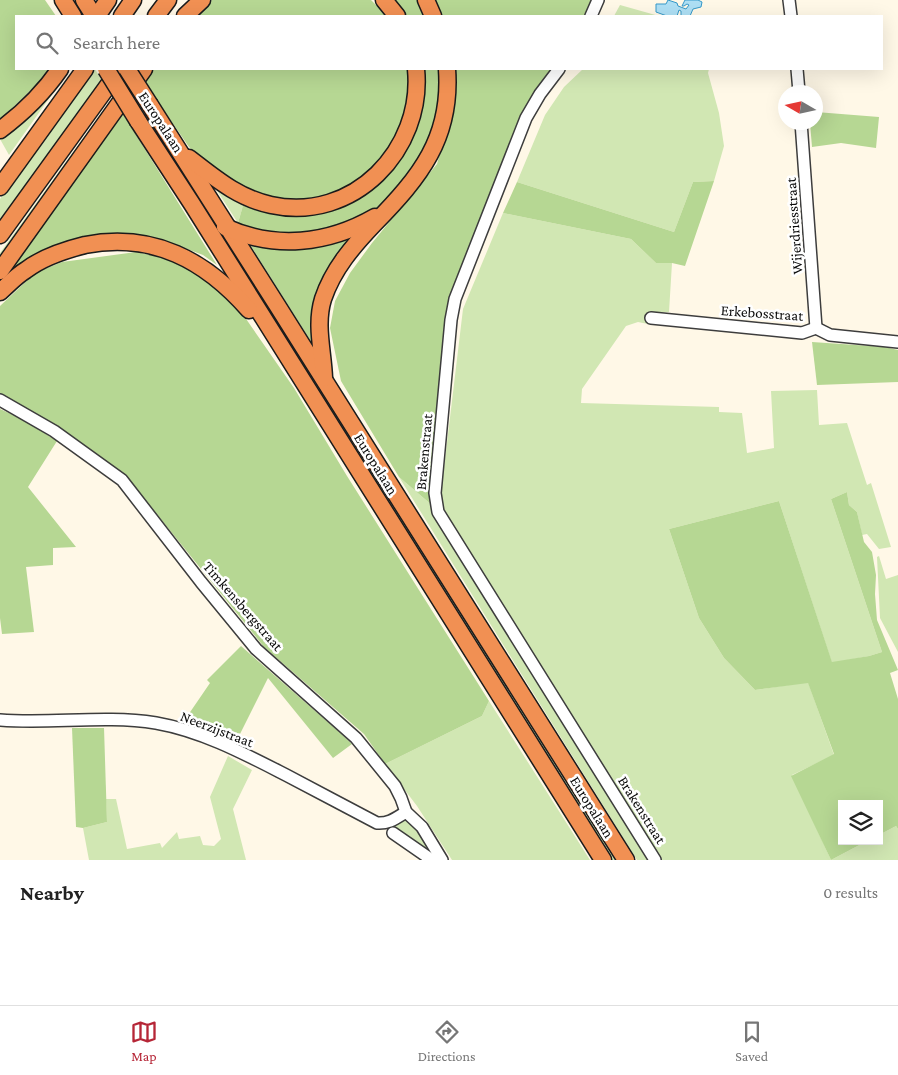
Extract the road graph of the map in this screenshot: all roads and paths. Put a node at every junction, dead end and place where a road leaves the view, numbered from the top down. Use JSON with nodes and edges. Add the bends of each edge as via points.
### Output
{"nodes":[{"id":1,"x":84,"y":0,"type":"edge"},
{"id":2,"x":108,"y":0,"type":"edge"},
{"id":3,"x":133,"y":0,"type":"edge"},
{"id":4,"x":168,"y":0,"type":"edge"},
{"id":5,"x":202,"y":0,"type":"edge"},
{"id":6,"x":384,"y":0,"type":"edge"},
{"id":7,"x":426,"y":0,"type":"edge"},
{"id":8,"x":598,"y":0,"type":"edge"},
{"id":9,"x":789,"y":0,"type":"edge"},
{"id":10,"x":94,"y":15,"type":"edge"},
{"id":11,"x":96,"y":15,"type":"edge"},
{"id":12,"x":123,"y":15,"type":"edge"},
{"id":13,"x":157,"y":15,"type":"edge"},
{"id":14,"x":186,"y":15,"type":"edge"},
{"id":15,"x":396,"y":15,"type":"edge"},
{"id":16,"x":434,"y":15,"type":"edge"},
{"id":17,"x":591,"y":15,"type":"edge"},
{"id":18,"x":791,"y":15,"type":"edge"},
{"id":19,"x":59,"y":70,"type":"edge"},
{"id":20,"x":84,"y":70,"type":"edge"},
{"id":21,"x":107,"y":70,"type":"edge"},
{"id":22,"x":119,"y":70,"type":"edge"},
{"id":23,"x":128,"y":70,"type":"edge"},
{"id":24,"x":143,"y":70,"type":"edge"},
{"id":25,"x":416,"y":70,"type":"edge"},
{"id":26,"x":447,"y":70,"type":"edge"},
{"id":27,"x":558,"y":70,"type":"edge"},
{"id":28,"x":797,"y":70,"type":"edge"},
{"id":29,"x":798,"y":85,"type":"edge"},
{"id":30,"x":0,"y":130,"type":"edge"},
{"id":31,"x":802,"y":130,"type":"edge"},
{"id":32,"x":179,"y":151,"type":"junction"},
{"id":33,"x":0,"y":187,"type":"edge"},
{"id":34,"x":192,"y":204,"type":"junction"},
{"id":35,"x":385,"y":212,"type":"junction"},
{"id":36,"x":228,"y":228,"type":"junction"},
{"id":37,"x":0,"y":235,"type":"edge"},
{"id":38,"x":0,"y":271,"type":"edge"},
{"id":39,"x":0,"y":292,"type":"edge"},
{"id":40,"x":652,"y":318,"type":"dead end"},
{"id":41,"x":816,"y":328,"type":"junction"},
{"id":42,"x":898,"y":342,"type":"edge"},
{"id":43,"x":292,"y":365,"type":"junction"},
{"id":44,"x":324,"y":382,"type":"junction"},
{"id":45,"x":0,"y":400,"type":"edge"},
{"id":46,"x":0,"y":720,"type":"edge"},
{"id":47,"x":406,"y":812,"type":"junction"},
{"id":48,"x":393,"y":833,"type":"dead end"},
{"id":49,"x":437,"y":859,"type":"edge"},
{"id":50,"x":603,"y":860,"type":"edge"},
{"id":51,"x":626,"y":860,"type":"edge"},
{"id":52,"x":655,"y":860,"type":"edge"}],
"edges":[{"from":1,"to":10,"type":"highway"},
{"from":2,"to":11,"type":"highway"},
{"from":3,"to":12,"type":"highway"},
{"from":4,"to":13,"type":"highway"},
{"from":5,"to":14,"type":"highway"},
{"from":6,"to":15,"type":"highway"},
{"from":7,"to":16,"type":"highway"},
{"from":8,"to":17,"type":"street"},
{"from":9,"to":18,"type":"street"},
{"from":19,"to":30,"type":"highway","via":[[20,116]]},
{"from":20,"to":33,"type":"highway"},
{"from":21,"to":34,"type":"highway","name":"Europalaan","bridge":true},
{"from":22,"to":37,"type":"highway"},
{"from":23,"to":32,"type":"highway","name":"Europalaan","bridge":true},
{"from":24,"to":38,"type":"highway"},
{"from":25,"to":32,"type":"highway","via":[[414,108],[410,126],[399,148],[377,176],[358,190],[327,204],[286,207],[244,196],[215,180]]},
{"from":26,"to":35,"type":"highway","via":[[446,108],[434,149],[411,184]]},
{"from":27,"to":52,"type":"street","name":"Brakenstraat","via":[[526,118],[455,299],[435,504]]},
{"from":28,"to":29,"type":"street"},
{"from":31,"to":41,"type":"street","name":"Wijerdriesstraat"},
{"from":32,"to":36,"type":"highway","name":"Europalaan"},
{"from":34,"to":36,"type":"highway"},
{"from":34,"to":43,"type":"highway","name":"Europalaan"},
{"from":35,"to":36,"type":"highway","via":[[353,229],[317,239],[285,241]]},
{"from":35,"to":44,"type":"highway","via":[[348,253],[324,298],[319,329]]},
{"from":36,"to":44,"type":"highway","name":"Europalaan"},
{"from":39,"to":43,"type":"highway","via":[[40,261],[76,247],[131,241],[155,246],[189,260],[227,287],[249,310],[271,345]]},
{"from":40,"to":41,"type":"street","name":"Erkebosstraat","via":[[802,333]]},
{"from":41,"to":42,"type":"street","name":"Erkebosstraat","via":[[830,335]]},
{"from":43,"to":50,"type":"highway","name":"Europalaan"},
{"from":44,"to":51,"type":"highway","name":"Europalaan"},
{"from":45,"to":47,"type":"street","name":"Timkensbergstraat","via":[[54,431],[122,480],[256,649],[356,738],[395,786]]},
{"from":46,"to":47,"type":"street","name":"Neerzijstraat","via":[[109,718],[157,724],[195,734],[242,753],[377,823],[390,822]]},
{"from":47,"to":49,"type":"street","name":"Timkensbergstraat","via":[[422,827]]},
{"from":48,"to":49,"type":"street"}]}
